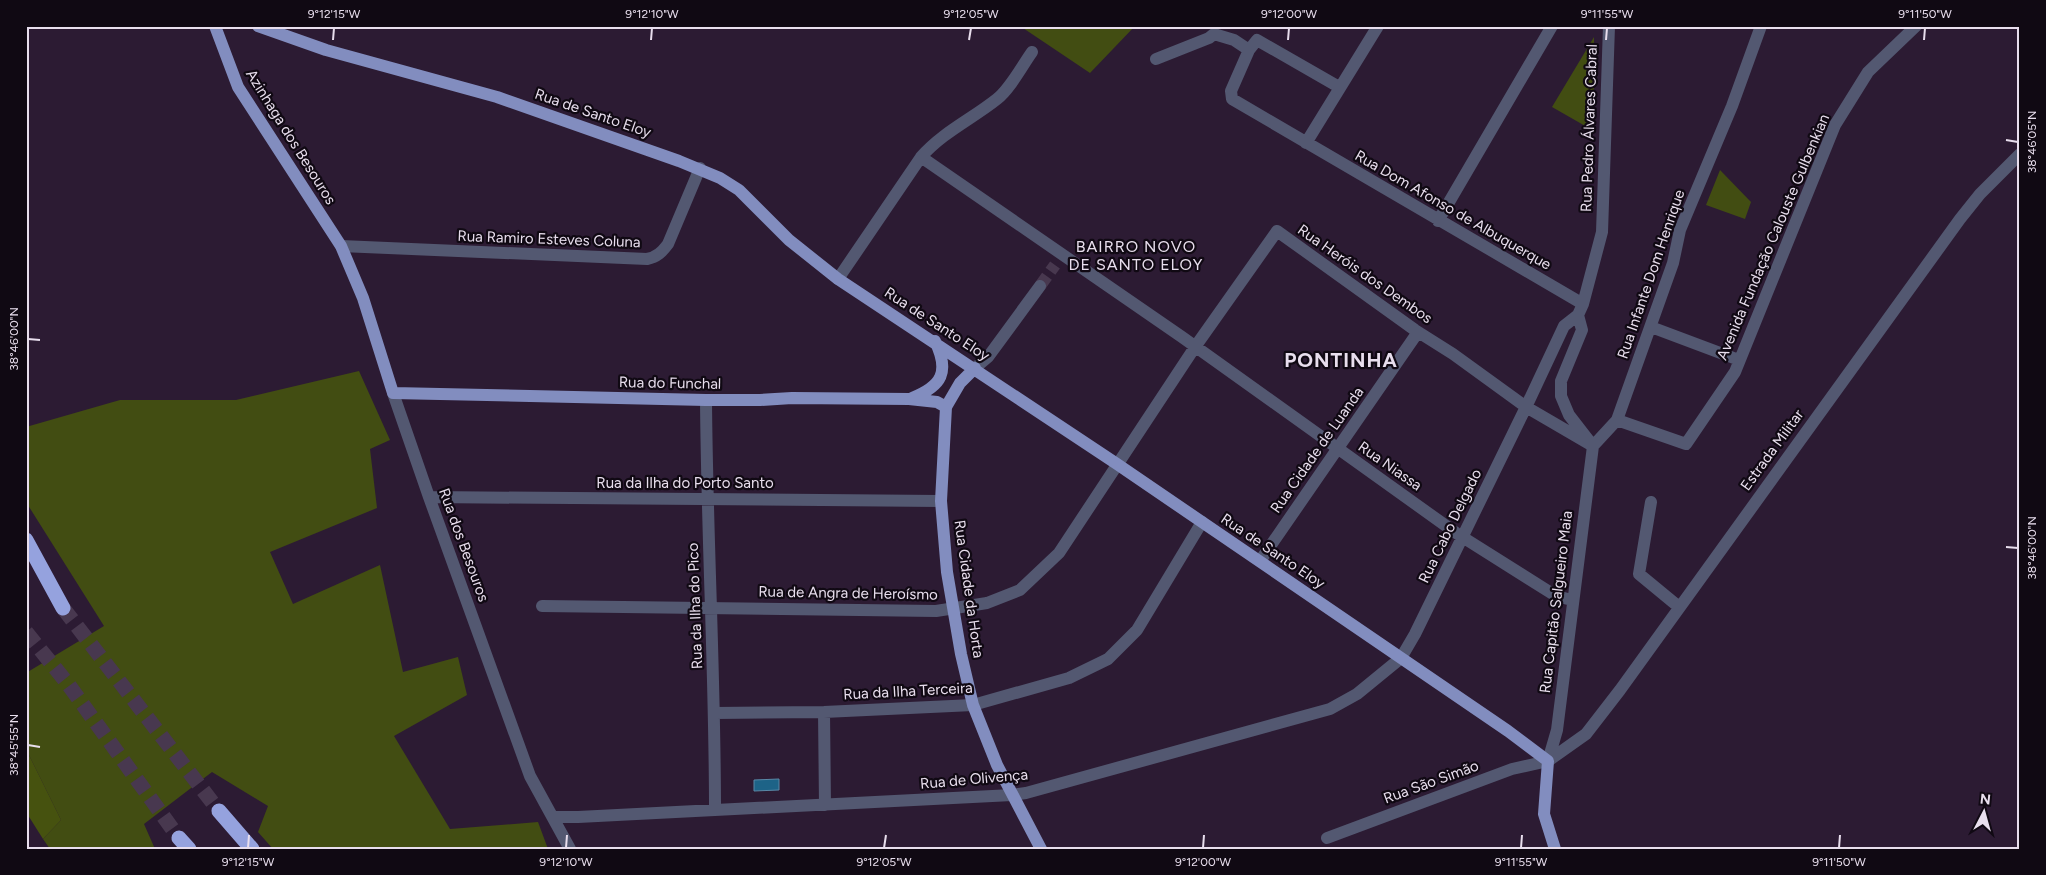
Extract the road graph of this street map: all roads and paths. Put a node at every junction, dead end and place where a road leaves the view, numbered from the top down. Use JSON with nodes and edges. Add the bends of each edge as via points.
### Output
{"nodes":[{"id":1,"x":215,"y":26,"type":"edge"},
{"id":2,"x":223,"y":26,"type":"edge"},
{"id":3,"x":258,"y":26,"type":"edge"},
{"id":4,"x":1378,"y":26,"type":"edge"},
{"id":5,"x":1552,"y":26,"type":"edge"},
{"id":6,"x":1609,"y":26,"type":"edge"},
{"id":7,"x":1761,"y":26,"type":"edge"},
{"id":8,"x":1916,"y":26,"type":"edge"},
{"id":9,"x":221,"y":42,"type":"junction"},
{"id":10,"x":1249,"y":50,"type":"junction"},
{"id":11,"x":1032,"y":52,"type":"dead end"},
{"id":12,"x":1156,"y":59,"type":"dead end"},
{"id":13,"x":1339,"y":87,"type":"junction"},
{"id":14,"x":1306,"y":143,"type":"junction"},
{"id":15,"x":2020,"y":154,"type":"edge"},
{"id":16,"x":921,"y":157,"type":"junction"},
{"id":17,"x":700,"y":168,"type":"junction"},
{"id":18,"x":1438,"y":221,"type":"junction"},
{"id":19,"x":340,"y":246,"type":"junction"},
{"id":20,"x":838,"y":278,"type":"junction"},
{"id":21,"x":1040,"y":286,"type":"tunnel mouth"},
{"id":22,"x":1581,"y":310,"type":"junction"},
{"id":23,"x":1651,"y":327,"type":"junction"},
{"id":24,"x":1418,"y":332,"type":"junction"},
{"id":25,"x":935,"y":341,"type":"junction"},
{"id":26,"x":1195,"y":347,"type":"junction"},
{"id":27,"x":1739,"y":360,"type":"junction"},
{"id":28,"x":976,"y":368,"type":"junction"},
{"id":29,"x":393,"y":393,"type":"junction"},
{"id":30,"x":909,"y":399,"type":"junction"},
{"id":31,"x":706,"y":400,"type":"junction"},
{"id":32,"x":946,"y":407,"type":"junction"},
{"id":33,"x":1526,"y":407,"type":"junction"},
{"id":34,"x":1617,"y":420,"type":"junction"},
{"id":35,"x":1593,"y":446,"type":"junction"},
{"id":36,"x":1338,"y":449,"type":"junction"},
{"id":37,"x":1117,"y":464,"type":"junction"},
{"id":38,"x":428,"y":497,"type":"junction"},
{"id":39,"x":707,"y":499,"type":"junction"},
{"id":40,"x":941,"y":501,"type":"junction"},
{"id":41,"x":1651,"y":502,"type":"dead end"},
{"id":42,"x":1202,"y":522,"type":"junction"},
{"id":43,"x":1464,"y":538,"type":"junction"},
{"id":44,"x":26,"y":540,"type":"edge"},
{"id":45,"x":1260,"y":561,"type":"junction"},
{"id":46,"x":1572,"y":600,"type":"junction"},
{"id":47,"x":542,"y":606,"type":"dead end"},
{"id":48,"x":711,"y":607,"type":"junction"},
{"id":49,"x":1679,"y":607,"type":"junction"},
{"id":50,"x":63,"y":608,"type":"tunnel mouth"},
{"id":51,"x":953,"y":610,"type":"junction"},
{"id":52,"x":1401,"y":658,"type":"junction"},
{"id":53,"x":973,"y":705,"type":"junction"},
{"id":54,"x":824,"y":712,"type":"junction"},
{"id":55,"x":715,"y":713,"type":"junction"},
{"id":56,"x":1548,"y":761,"type":"junction"},
{"id":57,"x":1012,"y":795,"type":"junction"},
{"id":58,"x":825,"y":805,"type":"junction"},
{"id":59,"x":219,"y":810,"type":"tunnel mouth"},
{"id":60,"x":715,"y":810,"type":"junction"},
{"id":61,"x":553,"y":817,"type":"junction"},
{"id":62,"x":1327,"y":838,"type":"dead end"},
{"id":63,"x":252,"y":849,"type":"edge"},
{"id":64,"x":570,"y":849,"type":"edge"},
{"id":65,"x":1041,"y":849,"type":"edge"},
{"id":66,"x":1556,"y":849,"type":"edge"}],
"edges":[{"from":1,"to":9,"type":"main road","name":"Azinhaga dos Besouros"},
{"from":2,"to":9,"type":"main road"},
{"from":3,"to":17,"type":"main road","name":"Rua de Santo Eloy","via":[[326,50],[497,97]]},
{"from":4,"to":13,"type":"street"},
{"from":5,"to":18,"type":"street"},
{"from":6,"to":22,"type":"street","name":"Rua Pedro Álvares Cabral","via":[[1602,232]]},
{"from":7,"to":23,"type":"street","name":"Rua Infante Dom Henrique","via":[[1732,106],[1680,230],[1673,263]]},
{"from":8,"to":27,"type":"street","name":"Avenida Fundação Calouste Gulbenkian","via":[[1868,72],[1835,125]]},
{"from":9,"to":19,"type":"main road","name":"Azinhaga dos Besouros","via":[[238,87]]},
{"from":10,"to":12,"type":"street","via":[[1234,40],[1214,34]]},
{"from":10,"to":13,"type":"street","via":[[1256,40]]},
{"from":10,"to":14,"type":"street","name":"Rua Dom Afonso de Albuquerque","via":[[1231,91],[1232,99]]},
{"from":11,"to":16,"type":"street","via":[[999,97],[947,132]]},
{"from":13,"to":14,"type":"street"},
{"from":14,"to":18,"type":"street","name":"Rua Dom Afonso de Albuquerque"},
{"from":15,"to":49,"type":"street","name":"Estrada Militar","via":[[1960,219]]},
{"from":16,"to":20,"type":"street"},
{"from":16,"to":26,"type":"street","name":"Rua Niassa","via":[[1059,261]]},
{"from":17,"to":19,"type":"street","name":"Rua Ramiro Esteves Coluna","via":[[668,244],[654,258]]},
{"from":17,"to":20,"type":"main road","name":"Rua de Santo Eloy","via":[[739,190],[789,240]]},
{"from":18,"to":22,"type":"street","name":"Rua Dom Afonso de Albuquerque"},
{"from":19,"to":29,"type":"main road","name":"Rua dos Besouros","via":[[363,298]]},
{"from":20,"to":25,"type":"main road","name":"Rua de Santo Eloy"},
{"from":21,"to":28,"type":"street","via":[[988,357]]},
{"from":22,"to":33,"type":"street","name":"Rua Cabo Delgado","via":[[1564,326]]},
{"from":22,"to":35,"type":"street","via":[[1582,330],[1560,381],[1561,396],[1569,415]]},
{"from":23,"to":27,"type":"street"},
{"from":23,"to":34,"type":"street","name":"Rua Infante Dom Henrique"},
{"from":24,"to":26,"type":"street","name":"Rua Heróis dos Dembos","via":[[1277,231]]},
{"from":24,"to":33,"type":"street","name":"Rua Heróis dos Dembos"},
{"from":24,"to":36,"type":"street","name":"Rua Cidade de Luanda"},
{"from":25,"to":28,"type":"main road","name":"Rua de Santo Eloy"},
{"from":25,"to":30,"type":"main road","via":[[942,359],[942,374],[936,385]]},
{"from":26,"to":36,"type":"street","name":"Rua Niassa"},
{"from":26,"to":37,"type":"street","name":"Rua de Angra de Heroísmo"},
{"from":27,"to":34,"type":"street","name":"Avenida Fundação Calouste Gulbenkian","via":[[1735,372],[1686,444]]},
{"from":28,"to":32,"type":"main road","via":[[960,383]]},
{"from":28,"to":37,"type":"main road","name":"Rua de Santo Eloy"},
{"from":29,"to":31,"type":"main road","name":"Rua do Funchal"},
{"from":29,"to":38,"type":"street","name":"Rua dos Besouros"},
{"from":30,"to":31,"type":"main road","name":"Rua do Funchal"},
{"from":30,"to":32,"type":"main road","name":"Rua do Funchal","via":[[937,402]]},
{"from":31,"to":39,"type":"street","name":"Rua da Ilha do Pico"},
{"from":32,"to":40,"type":"main road","name":"Rua Cidade da Horta"},
{"from":33,"to":35,"type":"street","name":"Rua Heróis dos Dembos"},
{"from":33,"to":43,"type":"street","name":"Rua Cabo Delgado"},
{"from":34,"to":35,"type":"street"},
{"from":35,"to":46,"type":"street","name":"Rua Capitão Salgueiro Maia"},
{"from":36,"to":43,"type":"street","name":"Rua Niassa"},
{"from":36,"to":45,"type":"street","name":"Rua Cidade de Luanda"},
{"from":37,"to":42,"type":"main road","name":"Rua de Santo Eloy"},
{"from":37,"to":51,"type":"street","name":"Rua de Angra de Heroísmo","via":[[1059,553],[1020,590],[987,603]]},
{"from":38,"to":39,"type":"street","name":"Rua da Ilha do Porto Santo"},
{"from":38,"to":61,"type":"street","name":"Rua dos Besouros","via":[[530,776]]},
{"from":39,"to":40,"type":"street","name":"Rua da Ilha do Porto Santo"},
{"from":39,"to":48,"type":"street","name":"Rua da Ilha do Pico"},
{"from":40,"to":51,"type":"main road","name":"Rua Cidade da Horta"},
{"from":41,"to":49,"type":"street","via":[[1639,574]]},
{"from":42,"to":45,"type":"main road","name":"Rua de Santo Eloy"},
{"from":42,"to":53,"type":"street","name":"Rua da Ilha Terceira","via":[[1137,630],[1108,659],[1069,678]]},
{"from":43,"to":46,"type":"street","name":"Rua Niassa","via":[[1556,596]]},
{"from":43,"to":52,"type":"street","name":"Rua Cabo Delgado"},
{"from":44,"to":50,"type":"highway"},
{"from":45,"to":52,"type":"main road","name":"Rua de Santo Eloy"},
{"from":46,"to":56,"type":"street","name":"Rua Capitão Salgueiro Maia","via":[[1557,730]]},
{"from":47,"to":48,"type":"street","name":"Rua de Angra de Heroísmo"},
{"from":48,"to":51,"type":"street","name":"Rua de Angra de Heroísmo"},
{"from":48,"to":55,"type":"street","name":"Rua da Ilha do Pico"},
{"from":49,"to":56,"type":"street","name":"Estrada Militar","via":[[1586,734]]},
{"from":51,"to":53,"type":"main road","name":"Rua Cidade da Horta"},
{"from":52,"to":56,"type":"main road","name":"Rua de Santo Eloy"},
{"from":52,"to":57,"type":"street","name":"Rua de Olivença","via":[[1357,694],[1330,709]]},
{"from":53,"to":54,"type":"street","name":"Rua da Ilha Terceira"},
{"from":53,"to":57,"type":"main road","name":"Rua Cidade da Horta"},
{"from":54,"to":55,"type":"street","name":"Rua da Ilha Terceira"},
{"from":54,"to":58,"type":"street"},
{"from":55,"to":60,"type":"street","name":"Rua da Ilha do Pico"},
{"from":56,"to":62,"type":"street","name":"Rua São Simão","via":[[1512,769]]},
{"from":56,"to":66,"type":"main road","via":[[1544,814]]},
{"from":57,"to":58,"type":"street","name":"Rua de Olivença"},
{"from":57,"to":65,"type":"main road","name":"Rua Cidade da Horta"},
{"from":58,"to":60,"type":"street","name":"Rua de Olivença"},
{"from":59,"to":63,"type":"highway"},
{"from":60,"to":61,"type":"street","name":"Rua de Olivença"},
{"from":61,"to":64,"type":"street","name":"Rua dos Besouros"}]}
